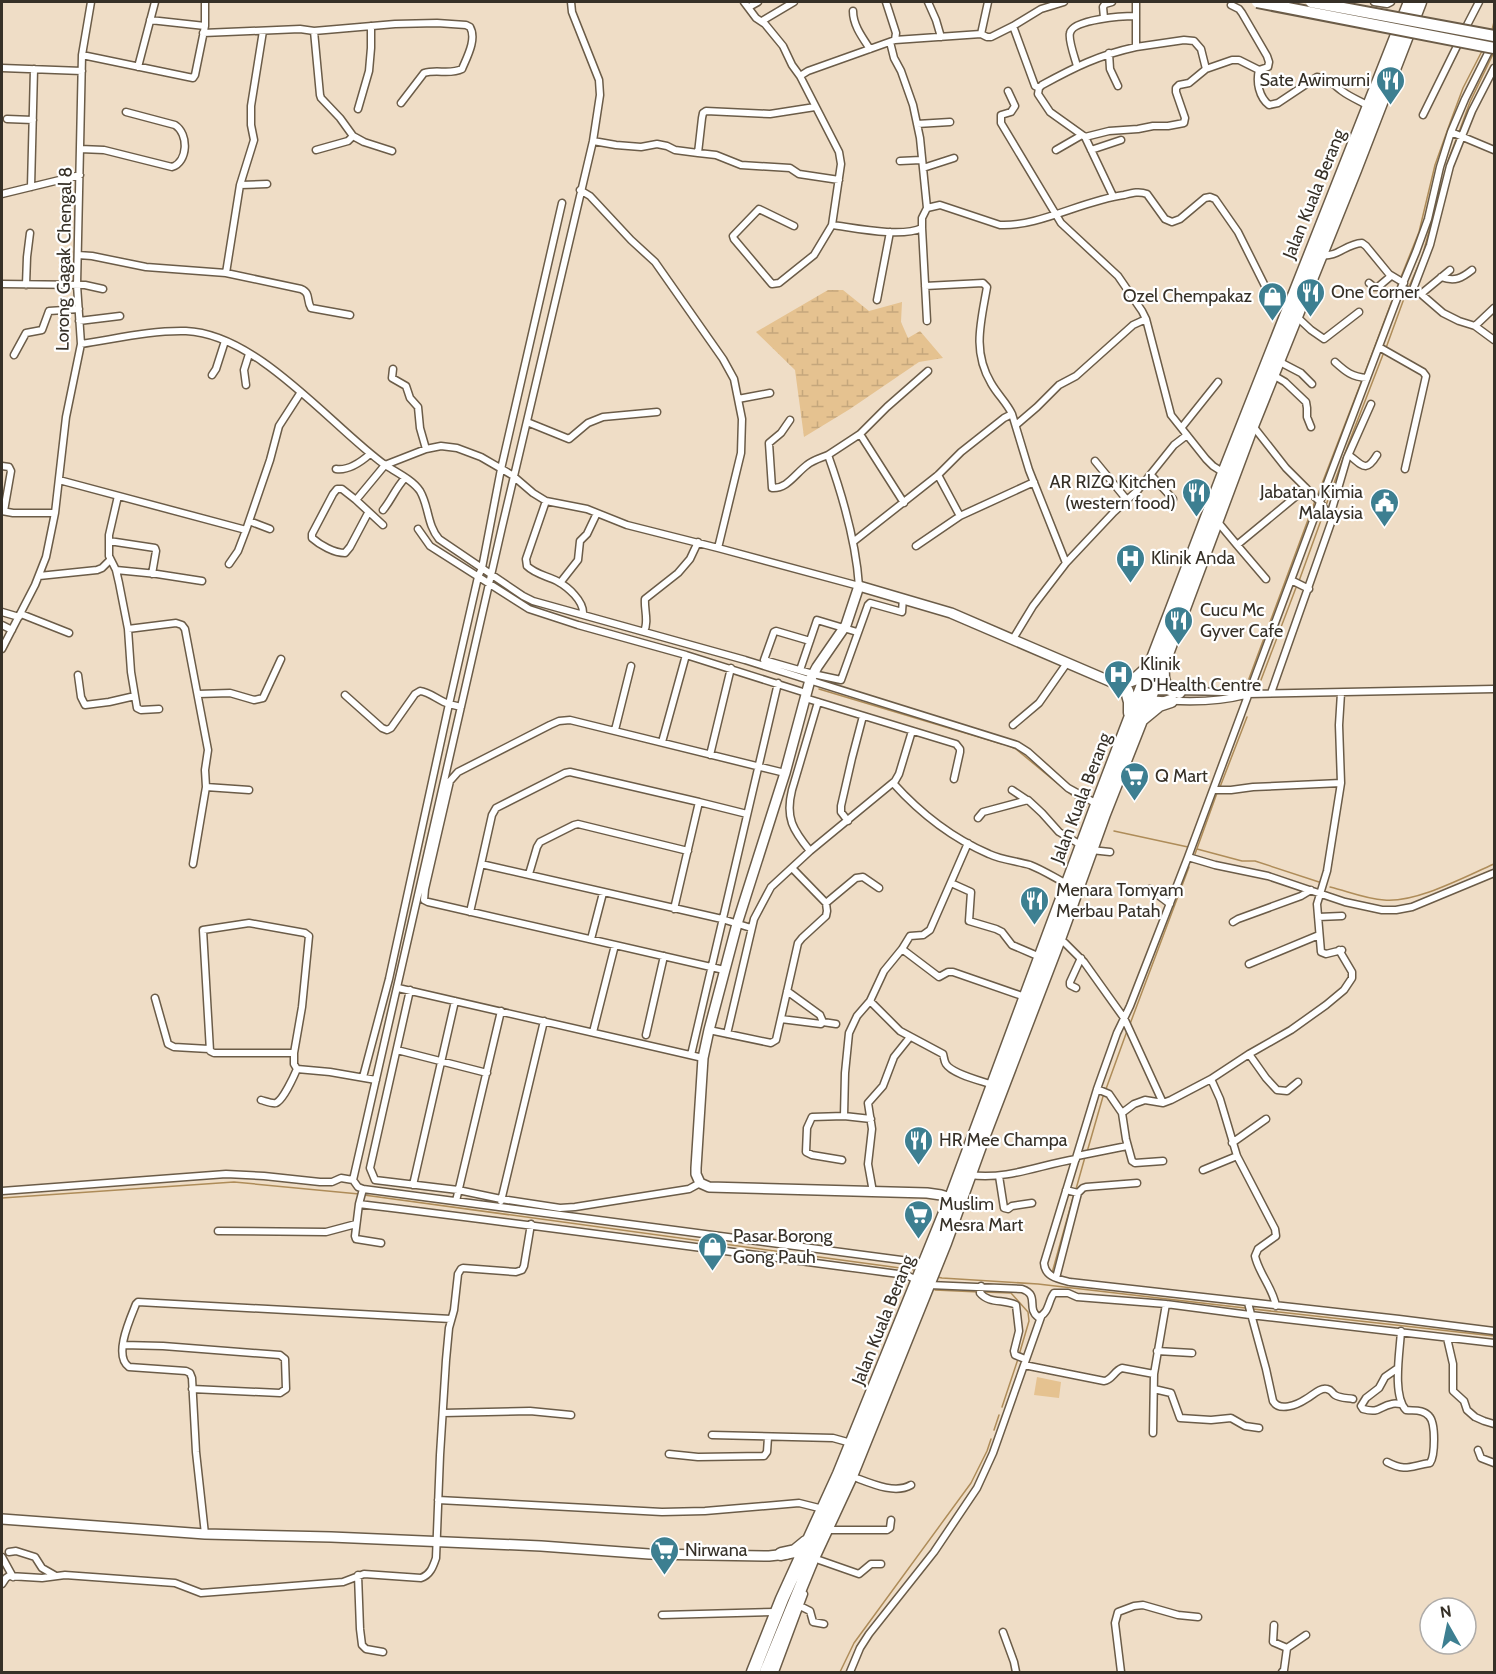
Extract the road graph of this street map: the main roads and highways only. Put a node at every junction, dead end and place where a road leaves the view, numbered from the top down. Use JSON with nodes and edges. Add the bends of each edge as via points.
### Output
{"nodes":[{"id":1,"x":1257,"y":2,"type":"edge"},
{"id":2,"x":1311,"y":2,"type":"edge"},
{"id":3,"x":1410,"y":2,"type":"edge"},
{"id":4,"x":1420,"y":2,"type":"edge"},
{"id":5,"x":1494,"y":37,"type":"edge"},
{"id":6,"x":1494,"y":48,"type":"edge"},
{"id":7,"x":1355,"y":170,"type":"junction"},
{"id":8,"x":1331,"y":200,"type":"junction"},
{"id":9,"x":1315,"y":258,"type":"junction"},
{"id":10,"x":1292,"y":312,"type":"junction"},
{"id":11,"x":1158,"y":662,"type":"junction"},
{"id":12,"x":1134,"y":722,"type":"junction"},
{"id":13,"x":1087,"y":848,"type":"junction"},
{"id":14,"x":995,"y":1088,"type":"junction"},
{"id":15,"x":925,"y":1275,"type":"junction"},
{"id":16,"x":830,"y":1509,"type":"junction"},
{"id":17,"x":810,"y":1538,"type":"junction"},
{"id":18,"x":810,"y":1558,"type":"junction"},
{"id":19,"x":788,"y":1586,"type":"junction"},
{"id":20,"x":797,"y":1606,"type":"junction"},
{"id":21,"x":753,"y":1672,"type":"edge"},
{"id":22,"x":766,"y":1672,"type":"edge"}],
"edges":[{"from":1,"to":6,"type":"main road","bridge":true},
{"from":2,"to":5,"type":"main road","bridge":true},
{"from":3,"to":8,"type":"highway","name":"Jalan Kuala Berang"},
{"from":4,"to":7,"type":"highway","name":"Jalan Kuala Berang"},
{"from":7,"to":8,"type":"highway","via":[[1340,196]]},
{"from":7,"to":9,"type":"highway","name":"Jalan Kuala Berang"},
{"from":8,"to":9,"type":"highway","name":"Jalan Kuala Berang"},
{"from":9,"to":10,"type":"highway","name":"Jalan Kuala Berang"},
{"from":10,"to":11,"type":"highway","name":"Jalan Kuala Berang","via":[[1224,473]]},
{"from":10,"to":11,"type":"highway","name":"Jalan Kuala Berang","via":[[1278,360]]},
{"from":11,"to":12,"type":"highway","name":"Jalan Kuala Berang"},
{"from":11,"to":12,"type":"highway","via":[[1121,686]]},
{"from":11,"to":12,"type":"highway","via":[[1165,686],[1175,697]]},
{"from":12,"to":13,"type":"highway","name":"Jalan Kuala Berang"},
{"from":12,"to":13,"type":"highway","name":"Jalan Kuala Berang","via":[[1097,804]]},
{"from":13,"to":14,"type":"highway","name":"Jalan Kuala Berang","via":[[1059,939]]},
{"from":13,"to":14,"type":"highway","name":"Jalan Kuala Berang","via":[[1068,884]]},
{"from":14,"to":15,"type":"highway","name":"Jalan Kuala Berang"},
{"from":14,"to":15,"type":"highway","name":"Jalan Kuala Berang","via":[[969,1175]]},
{"from":15,"to":16,"type":"highway","name":"Jalan Kuala Berang","via":[[852,1443]]},
{"from":15,"to":16,"type":"highway","name":"Jalan Kuala Berang","via":[[851,1476]]},
{"from":16,"to":17,"type":"highway","name":"Jalan Kuala Berang"},
{"from":16,"to":18,"type":"highway","name":"Jalan Kuala Berang"},
{"from":16,"to":18,"type":"highway","name":"Jalan Kuala Berang","via":[[831,1530]]},
{"from":17,"to":18,"type":"highway","name":"Jalan Kuala Berang"},
{"from":17,"to":19,"type":"highway","via":[[800,1548],[777,1556],[787,1566]]},
{"from":18,"to":19,"type":"highway","name":"Jalan Kuala Berang"},
{"from":18,"to":20,"type":"highway","name":"Jalan Kuala Berang"},
{"from":18,"to":20,"type":"highway","name":"Jalan Kuala Berang","via":[[804,1593]]},
{"from":19,"to":21,"type":"highway","name":"Jalan Kuala Berang"},
{"from":20,"to":22,"type":"highway","name":"Jalan Kuala Berang"}]}
